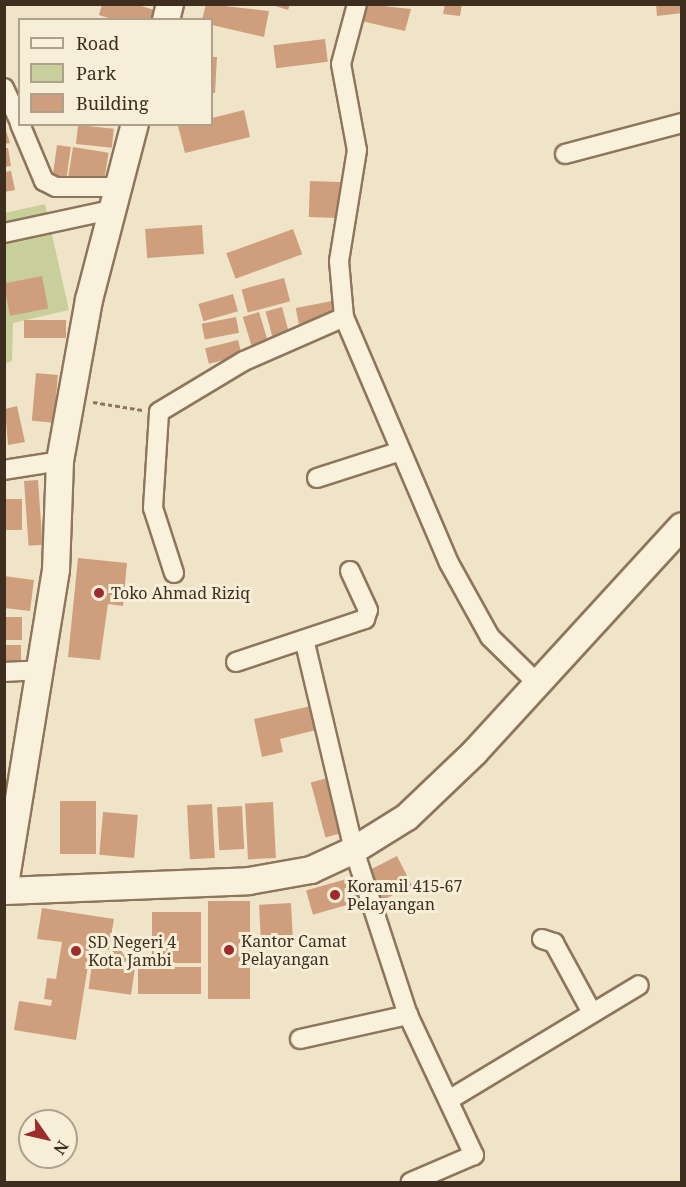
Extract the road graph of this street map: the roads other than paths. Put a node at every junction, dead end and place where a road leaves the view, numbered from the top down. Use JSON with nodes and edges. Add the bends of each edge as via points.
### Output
{"nodes":[{"id":1,"x":357,"y":4,"type":"edge"},
{"id":2,"x":4,"y":88,"type":"edge"},
{"id":3,"x":18,"y":120,"type":"edge"},
{"id":4,"x":681,"y":123,"type":"edge"},
{"id":5,"x":21,"y":126,"type":"edge"},
{"id":6,"x":134,"y":126,"type":"edge"},
{"id":7,"x":564,"y":154,"type":"dead end"},
{"id":8,"x":114,"y":198,"type":"junction"},
{"id":9,"x":4,"y":233,"type":"edge"},
{"id":10,"x":344,"y":317,"type":"junction"},
{"id":11,"x":398,"y":452,"type":"junction"},
{"id":12,"x":60,"y":461,"type":"junction"},
{"id":13,"x":4,"y":470,"type":"edge"},
{"id":14,"x":317,"y":478,"type":"dead end"},
{"id":15,"x":681,"y":526,"type":"edge"},
{"id":16,"x":350,"y":570,"type":"dead end"},
{"id":17,"x":174,"y":573,"type":"dead end"},
{"id":18,"x":305,"y":643,"type":"junction"},
{"id":19,"x":237,"y":662,"type":"dead end"},
{"id":20,"x":40,"y":670,"type":"junction"},
{"id":21,"x":4,"y":672,"type":"edge"},
{"id":22,"x":538,"y":684,"type":"junction"},
{"id":23,"x":354,"y":850,"type":"junction"},
{"id":24,"x":4,"y":891,"type":"edge"},
{"id":25,"x":542,"y":939,"type":"dead end"},
{"id":26,"x":639,"y":985,"type":"dead end"},
{"id":27,"x":591,"y":1011,"type":"junction"},
{"id":28,"x":408,"y":1015,"type":"junction"},
{"id":29,"x":300,"y":1039,"type":"dead end"},
{"id":30,"x":452,"y":1098,"type":"junction"},
{"id":31,"x":460,"y":1175,"type":"edge"},
{"id":32,"x":411,"y":1182,"type":"edge"}],
"edges":[{"from":1,"to":10,"type":"street","via":[[341,64],[357,150],[339,261]]},
{"from":2,"to":3,"type":"street"},
{"from":4,"to":7,"type":"street"},
{"from":5,"to":8,"type":"street","via":[[44,181]]},
{"from":6,"to":8,"type":"main road"},
{"from":8,"to":9,"type":"street"},
{"from":8,"to":12,"type":"main road"},
{"from":10,"to":11,"type":"street"},
{"from":10,"to":17,"type":"street","via":[[244,361],[159,412],[153,508]]},
{"from":11,"to":14,"type":"street"},
{"from":11,"to":22,"type":"street","via":[[490,637]]},
{"from":12,"to":13,"type":"street"},
{"from":12,"to":20,"type":"main road","via":[[59,541]]},
{"from":15,"to":22,"type":"main road"},
{"from":16,"to":18,"type":"street","via":[[368,616]]},
{"from":18,"to":19,"type":"street"},
{"from":18,"to":23,"type":"street"},
{"from":20,"to":21,"type":"street"},
{"from":20,"to":24,"type":"main road"},
{"from":22,"to":23,"type":"main road","via":[[407,817]]},
{"from":23,"to":24,"type":"main road","via":[[311,870],[249,881]]},
{"from":23,"to":28,"type":"street"},
{"from":25,"to":27,"type":"street","via":[[554,943]]},
{"from":26,"to":27,"type":"street"},
{"from":27,"to":30,"type":"street"},
{"from":28,"to":29,"type":"street"},
{"from":28,"to":30,"type":"street"},
{"from":30,"to":31,"type":"street","via":[[474,1155]]},
{"from":31,"to":32,"type":"street"}]}
